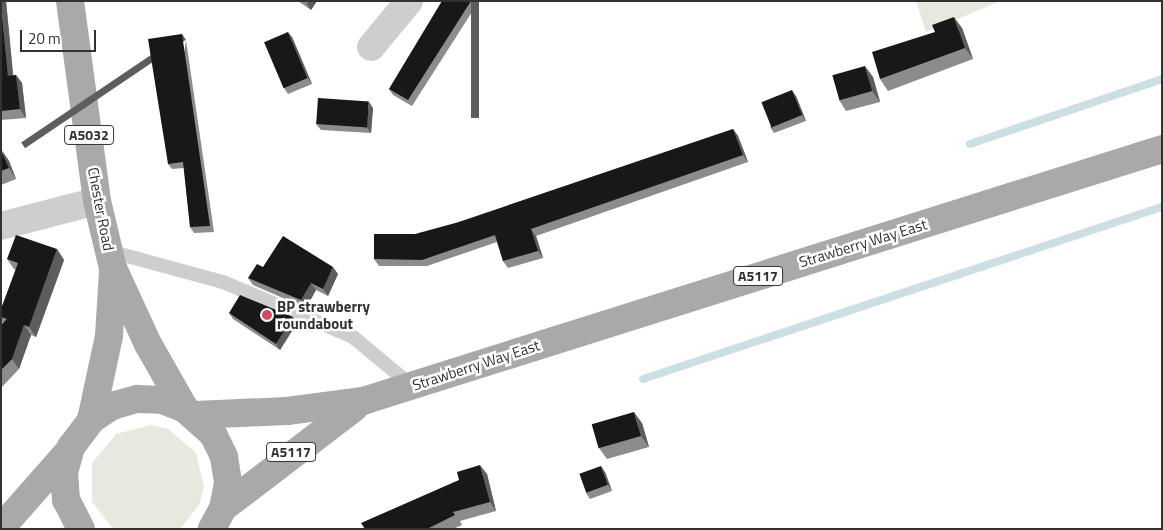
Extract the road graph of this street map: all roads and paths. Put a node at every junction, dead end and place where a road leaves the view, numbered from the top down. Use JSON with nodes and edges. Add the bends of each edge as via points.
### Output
{"nodes":[{"id":1,"x":70,"y":1,"type":"edge"},
{"id":2,"x":409,"y":1,"type":"edge"},
{"id":3,"x":371,"y":46,"type":"dead end"},
{"id":4,"x":1162,"y":149,"type":"edge"},
{"id":5,"x":98,"y":201,"type":"junction"},
{"id":6,"x":1,"y":226,"type":"edge"},
{"id":7,"x":111,"y":259,"type":"junction"},
{"id":8,"x":412,"y":386,"type":"junction"},
{"id":9,"x":363,"y":402,"type":"junction"},
{"id":10,"x":190,"y":412,"type":"junction"},
{"id":11,"x":91,"y":420,"type":"junction"},
{"id":12,"x":71,"y":447,"type":"junction"},
{"id":13,"x":215,"y":524,"type":"edge"},
{"id":14,"x":1,"y":528,"type":"edge"},
{"id":15,"x":81,"y":529,"type":"edge"}],
"edges":[{"from":1,"to":5,"type":"main road","name":"Chester Road","number":"A5032"},
{"from":2,"to":3,"type":"street"},
{"from":4,"to":8,"type":"main road","name":"Strawberry Way East","number":"A5117"},
{"from":5,"to":6,"type":"street"},
{"from":5,"to":7,"type":"main road","name":"Chester Road","number":"A5032"},
{"from":7,"to":8,"type":"lane","via":[[224,282],[353,337]]},
{"from":7,"to":10,"type":"main road","name":"Chester Road","number":"A5032","via":[[148,344]]},
{"from":7,"to":11,"type":"main road","name":"Chester Road","number":"A5032","via":[[109,336]]},
{"from":8,"to":9,"type":"main road","name":"Strawberry Way East","number":"A5117"},
{"from":9,"to":10,"type":"main road","name":"Strawberry Way East","number":"A5117","via":[[296,411]]},
{"from":9,"to":13,"type":"main road","name":"Strawberry Way East","number":"A5117","via":[[296,448]]},
{"from":10,"to":11,"type":"main road","number":"A5117","via":[[162,400],[137,399],[112,406]]},
{"from":10,"to":13,"type":"main road","number":"A5117","via":[[213,434],[224,457],[228,483]]},
{"from":11,"to":12,"type":"main road","number":"A5117"},
{"from":12,"to":14,"type":"main road","number":"A5117"},
{"from":12,"to":15,"type":"main road","number":"A5117","via":[[64,473],[66,500]]}]}
